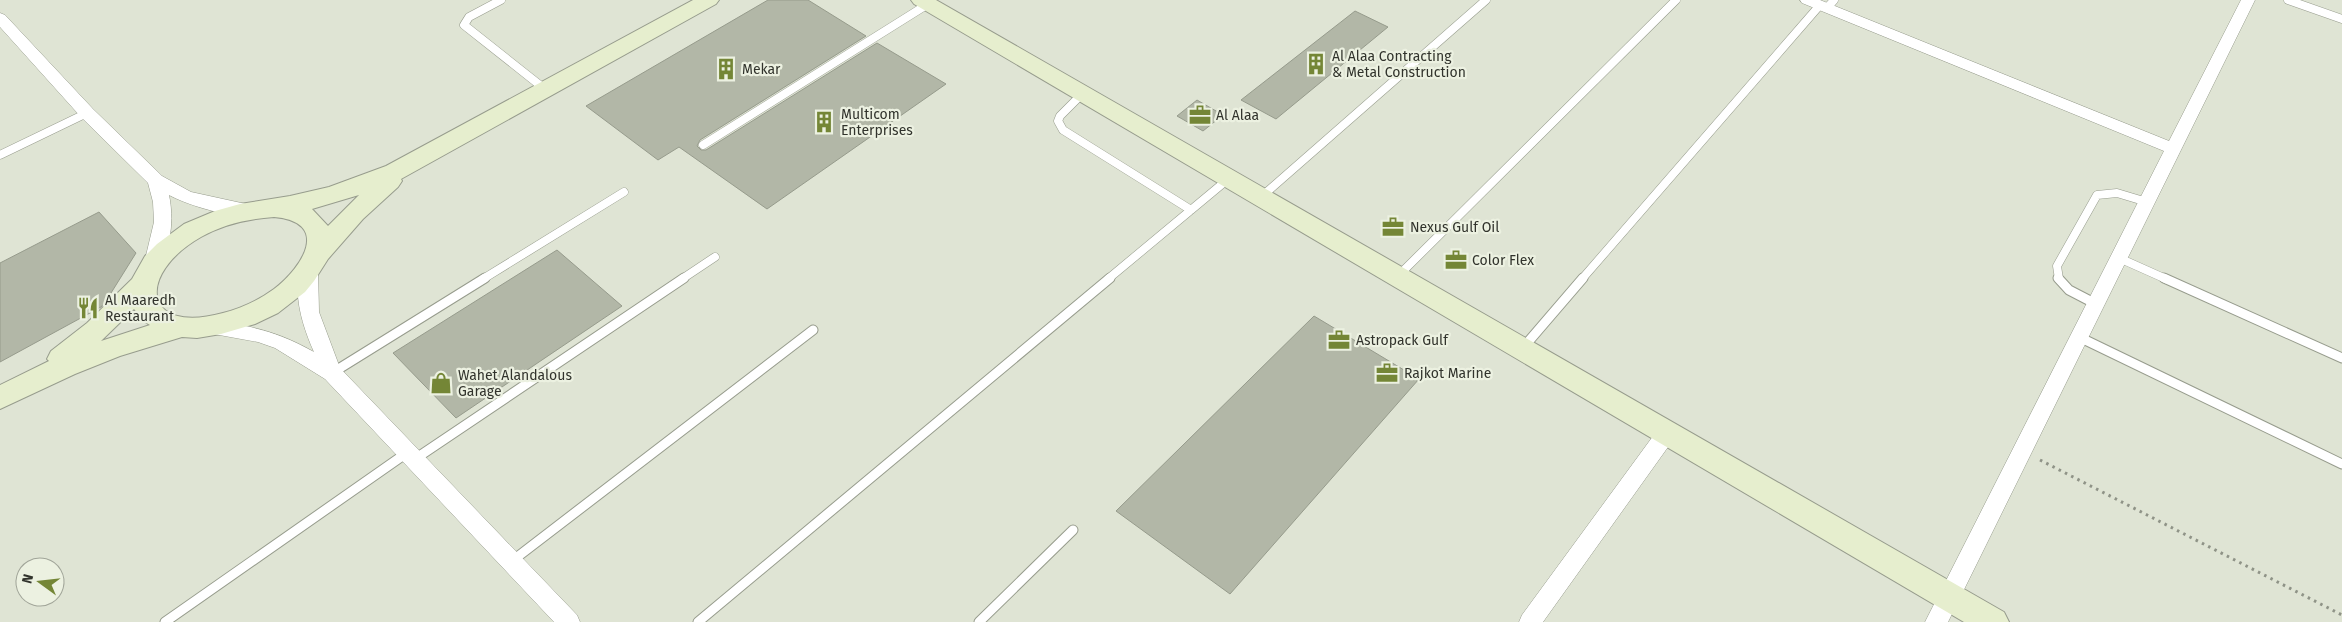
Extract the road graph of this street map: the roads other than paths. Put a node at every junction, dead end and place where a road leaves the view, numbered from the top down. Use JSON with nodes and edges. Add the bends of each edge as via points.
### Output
{"nodes":[{"id":1,"x":501,"y":0,"type":"edge"},
{"id":2,"x":709,"y":0,"type":"edge"},
{"id":3,"x":1486,"y":0,"type":"edge"},
{"id":4,"x":1676,"y":0,"type":"edge"},
{"id":5,"x":2248,"y":0,"type":"edge"},
{"id":6,"x":2288,"y":0,"type":"edge"},
{"id":7,"x":924,"y":2,"type":"edge"},
{"id":8,"x":1822,"y":3,"type":"edge"},
{"id":9,"x":0,"y":18,"type":"edge"},
{"id":10,"x":2342,"y":18,"type":"edge"},
{"id":11,"x":546,"y":90,"type":"junction"},
{"id":12,"x":1082,"y":94,"type":"junction"},
{"id":13,"x":87,"y":113,"type":"junction"},
{"id":14,"x":703,"y":145,"type":"dead end"},
{"id":15,"x":2174,"y":149,"type":"junction"},
{"id":16,"x":0,"y":155,"type":"edge"},
{"id":17,"x":416,"y":161,"type":"junction"},
{"id":18,"x":156,"y":180,"type":"junction"},
{"id":19,"x":1228,"y":180,"type":"junction"},
{"id":20,"x":624,"y":192,"type":"dead end"},
{"id":21,"x":1260,"y":198,"type":"junction"},
{"id":22,"x":2147,"y":202,"type":"junction"},
{"id":23,"x":274,"y":208,"type":"junction"},
{"id":24,"x":249,"y":210,"type":"junction"},
{"id":25,"x":1191,"y":210,"type":"junction"},
{"id":26,"x":715,"y":257,"type":"dead end"},
{"id":27,"x":2119,"y":258,"type":"junction"},
{"id":28,"x":314,"y":262,"type":"junction"},
{"id":29,"x":148,"y":274,"type":"junction"},
{"id":30,"x":1397,"y":278,"type":"junction"},
{"id":31,"x":2096,"y":304,"type":"junction"},
{"id":32,"x":181,"y":327,"type":"junction"},
{"id":33,"x":207,"y":327,"type":"junction"},
{"id":34,"x":813,"y":330,"type":"dead end"},
{"id":35,"x":2079,"y":337,"type":"junction"},
{"id":36,"x":1521,"y":350,"type":"junction"},
{"id":37,"x":2342,"y":358,"type":"edge"},
{"id":38,"x":332,"y":373,"type":"junction"},
{"id":39,"x":39,"y":376,"type":"junction"},
{"id":40,"x":0,"y":398,"type":"edge"},
{"id":41,"x":1666,"y":434,"type":"junction"},
{"id":42,"x":412,"y":456,"type":"junction"},
{"id":43,"x":2342,"y":464,"type":"edge"},
{"id":44,"x":1073,"y":530,"type":"dead end"},
{"id":45,"x":512,"y":562,"type":"junction"},
{"id":46,"x":1949,"y":596,"type":"junction"},
{"id":47,"x":165,"y":622,"type":"edge"},
{"id":48,"x":569,"y":622,"type":"edge"},
{"id":49,"x":698,"y":622,"type":"edge"},
{"id":50,"x":979,"y":622,"type":"edge"},
{"id":51,"x":1530,"y":622,"type":"edge"},
{"id":52,"x":1936,"y":622,"type":"edge"},
{"id":53,"x":1993,"y":622,"type":"edge"}],
"edges":[{"from":1,"to":11,"type":"lane","via":[[469,17],[464,25]]},
{"from":2,"to":11,"type":"street"},
{"from":3,"to":21,"type":"lane"},
{"from":4,"to":30,"type":"lane"},
{"from":5,"to":15,"type":"street"},
{"from":6,"to":10,"type":"lane"},
{"from":7,"to":12,"type":"street"},
{"from":7,"to":14,"type":"lane"},
{"from":8,"to":15,"type":"street"},
{"from":8,"to":36,"type":"lane"},
{"from":9,"to":13,"type":"street"},
{"from":11,"to":17,"type":"street"},
{"from":12,"to":19,"type":"street"},
{"from":12,"to":25,"type":"lane","via":[[1060,116],[1058,121],[1063,130]]},
{"from":13,"to":16,"type":"lane"},
{"from":13,"to":18,"type":"street"},
{"from":15,"to":22,"type":"street"},
{"from":17,"to":23,"type":"street","via":[[348,191]]},
{"from":17,"to":28,"type":"street","via":[[360,207]]},
{"from":18,"to":24,"type":"street","via":[[186,197]]},
{"from":18,"to":29,"type":"street","via":[[164,210],[164,227]]},
{"from":19,"to":21,"type":"street"},
{"from":19,"to":25,"type":"lane"},
{"from":20,"to":38,"type":"lane"},
{"from":21,"to":30,"type":"street"},
{"from":22,"to":27,"type":"street"},
{"from":22,"to":31,"type":"lane","via":[[2118,192],[2097,195],[2057,266],[2057,277],[2061,283]]},
{"from":23,"to":24,"type":"street"},
{"from":23,"to":28,"type":"street","via":[[292,210],[316,226],[320,238]]},
{"from":24,"to":29,"type":"street","via":[[226,215],[184,235],[167,249]]},
{"from":25,"to":49,"type":"lane"},
{"from":26,"to":42,"type":"lane"},
{"from":27,"to":31,"type":"street"},
{"from":27,"to":37,"type":"lane"},
{"from":28,"to":33,"type":"street","via":[[295,287],[276,301],[255,313]]},
{"from":28,"to":38,"type":"street","via":[[307,290],[308,309],[312,327]]},
{"from":29,"to":32,"type":"street","via":[[142,299],[148,312],[162,322]]},
{"from":29,"to":39,"type":"street","via":[[96,330]]},
{"from":30,"to":36,"type":"street"},
{"from":31,"to":35,"type":"street"},
{"from":32,"to":33,"type":"street"},
{"from":32,"to":39,"type":"street","via":[[111,348]]},
{"from":33,"to":38,"type":"street","via":[[259,335],[282,343]]},
{"from":34,"to":45,"type":"lane"},
{"from":35,"to":43,"type":"lane"},
{"from":35,"to":46,"type":"street"},
{"from":36,"to":41,"type":"street"},
{"from":38,"to":42,"type":"street"},
{"from":39,"to":40,"type":"street"},
{"from":41,"to":46,"type":"street"},
{"from":41,"to":51,"type":"street"},
{"from":42,"to":45,"type":"street"},
{"from":42,"to":47,"type":"lane"},
{"from":44,"to":50,"type":"lane"},
{"from":45,"to":48,"type":"street"},
{"from":46,"to":52,"type":"street"},
{"from":46,"to":53,"type":"street"}]}
